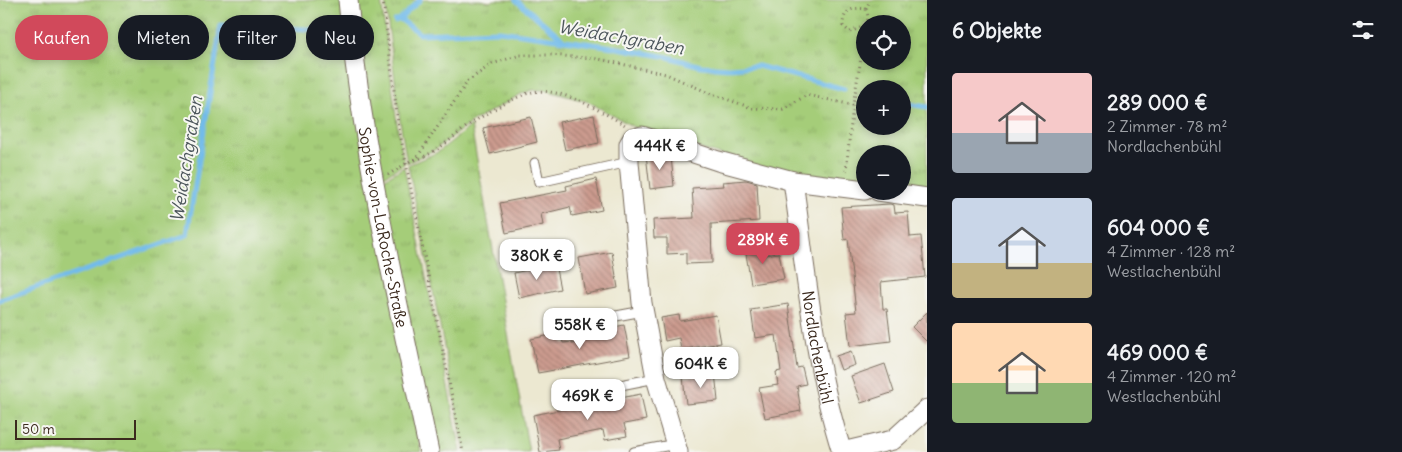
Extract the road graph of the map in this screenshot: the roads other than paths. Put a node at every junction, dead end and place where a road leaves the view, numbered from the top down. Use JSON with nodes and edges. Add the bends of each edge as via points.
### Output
{"nodes":[{"id":1,"x":348,"y":0,"type":"edge"},
{"id":2,"x":629,"y":162,"type":"junction"},
{"id":3,"x":534,"y":163,"type":"dead end"},
{"id":4,"x":793,"y":181,"type":"junction"},
{"id":5,"x":856,"y":189,"type":"edge"},
{"id":6,"x":911,"y":196,"type":"edge"},
{"id":7,"x":927,"y":198,"type":"edge"},
{"id":8,"x":643,"y":311,"type":"junction"},
{"id":9,"x":566,"y":313,"type":"dead end"},
{"id":10,"x":656,"y":378,"type":"junction"},
{"id":11,"x":570,"y":395,"type":"dead end"},
{"id":12,"x":927,"y":409,"type":"edge"},
{"id":13,"x":677,"y":448,"type":"edge"},
{"id":14,"x":429,"y":452,"type":"edge"},
{"id":15,"x":634,"y":452,"type":"edge"},
{"id":16,"x":842,"y":452,"type":"edge"}],
"edges":[{"from":1,"to":14,"type":"street","name":"Sophie-von-LaRoche-Straße","via":[[352,46],[374,183]]},
{"from":2,"to":3,"type":"lane","via":[[538,182]]},
{"from":2,"to":4,"type":"street","via":[[629,144],[633,138],[642,136]]},
{"from":2,"to":8,"type":"street"},
{"from":4,"to":5,"type":"street"},
{"from":4,"to":16,"type":"street","name":"Nordlachenbühl","via":[[813,326],[831,416]]},
{"from":6,"to":7,"type":"street"},
{"from":8,"to":9,"type":"lane","via":[[568,325]]},
{"from":8,"to":10,"type":"street"},
{"from":10,"to":11,"type":"lane"},
{"from":10,"to":13,"type":"street"},
{"from":12,"to":16,"type":"street","via":[[893,440]]},
{"from":13,"to":15,"type":"lane"}]}
